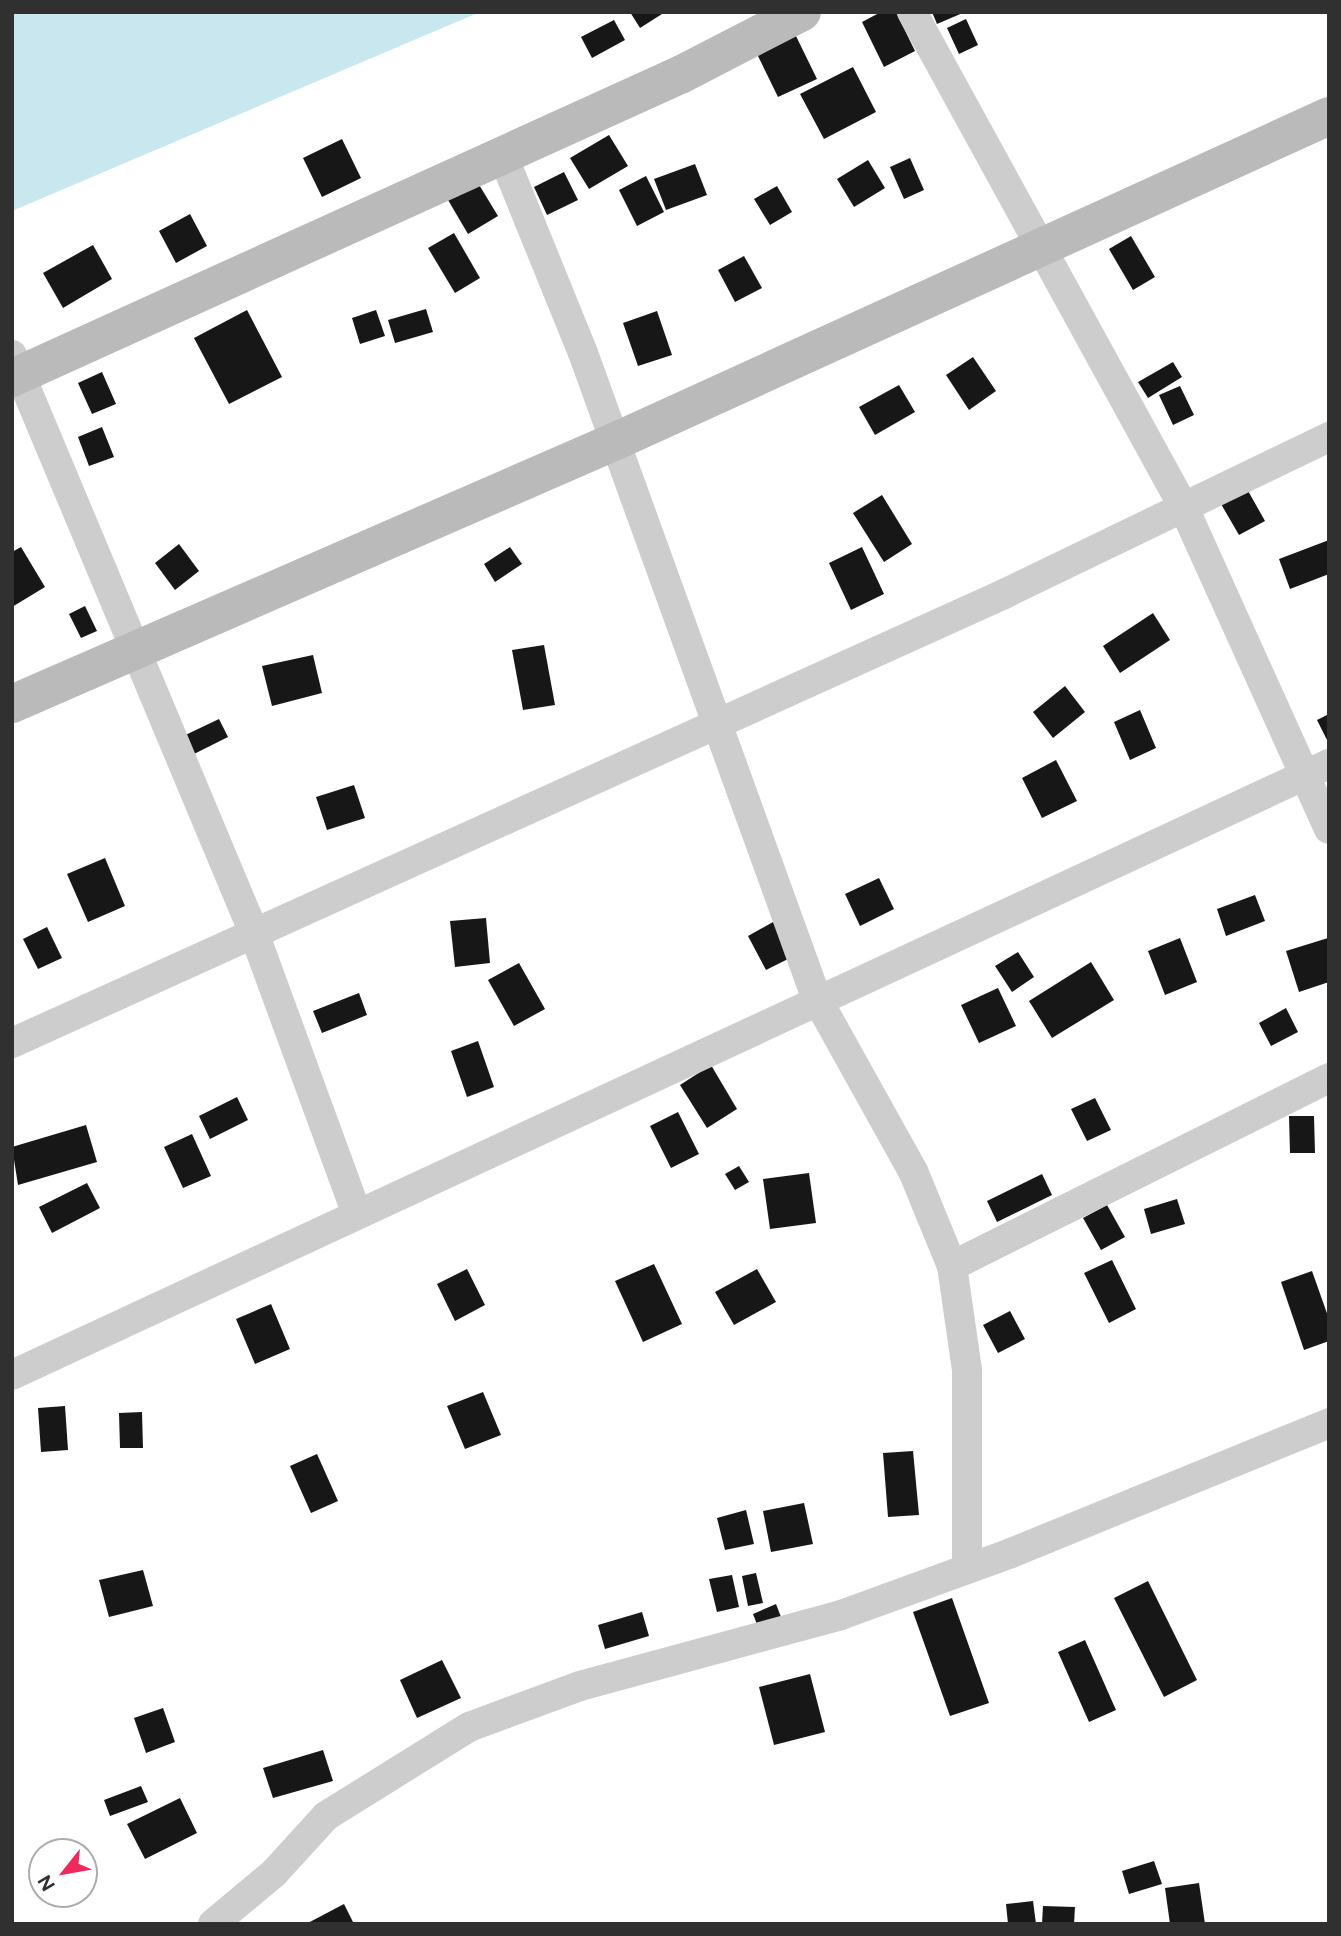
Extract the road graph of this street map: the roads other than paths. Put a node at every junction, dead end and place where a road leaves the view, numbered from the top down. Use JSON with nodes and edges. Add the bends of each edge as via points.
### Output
{"nodes":[{"id":1,"x":802,"y":12,"type":"edge"},
{"id":2,"x":912,"y":12,"type":"edge"},
{"id":3,"x":1329,"y":116,"type":"edge"},
{"id":4,"x":503,"y":156,"type":"junction"},
{"id":5,"x":1040,"y":251,"type":"junction"},
{"id":6,"x":15,"y":369,"type":"edge"},
{"id":7,"x":1329,"y":437,"type":"edge"},
{"id":8,"x":616,"y":441,"type":"junction"},
{"id":9,"x":1184,"y":508,"type":"junction"},
{"id":10,"x":134,"y":649,"type":"junction"},
{"id":11,"x":12,"y":704,"type":"edge"},
{"id":12,"x":713,"y":723,"type":"junction"},
{"id":13,"x":1317,"y":769,"type":"edge"},
{"id":14,"x":1329,"y":829,"type":"edge"},
{"id":15,"x":254,"y":933,"type":"junction"},
{"id":16,"x":816,"y":997,"type":"junction"},
{"id":17,"x":12,"y":1043,"type":"edge"},
{"id":18,"x":1329,"y":1078,"type":"edge"},
{"id":19,"x":356,"y":1212,"type":"junction"},
{"id":20,"x":952,"y":1266,"type":"junction"},
{"id":21,"x":12,"y":1375,"type":"edge"},
{"id":22,"x":1329,"y":1423,"type":"edge"},
{"id":23,"x":967,"y":1569,"type":"junction"},
{"id":24,"x":213,"y":1924,"type":"edge"}],
"edges":[{"from":1,"to":4,"type":"street"},
{"from":2,"to":5,"type":"street"},
{"from":3,"to":5,"type":"street"},
{"from":4,"to":6,"type":"street"},
{"from":4,"to":8,"type":"street"},
{"from":5,"to":8,"type":"street"},
{"from":5,"to":9,"type":"street"},
{"from":6,"to":10,"type":"street"},
{"from":7,"to":9,"type":"street"},
{"from":8,"to":10,"type":"street"},
{"from":8,"to":12,"type":"street"},
{"from":9,"to":12,"type":"street"},
{"from":9,"to":13,"type":"street"},
{"from":10,"to":11,"type":"street"},
{"from":10,"to":15,"type":"street"},
{"from":12,"to":15,"type":"street"},
{"from":12,"to":16,"type":"street"},
{"from":13,"to":14,"type":"street"},
{"from":13,"to":16,"type":"street"},
{"from":15,"to":17,"type":"street"},
{"from":15,"to":19,"type":"street"},
{"from":16,"to":19,"type":"street"},
{"from":16,"to":20,"type":"street","via":[[913,1171]]},
{"from":18,"to":20,"type":"street"},
{"from":19,"to":21,"type":"street"},
{"from":20,"to":23,"type":"street","via":[[967,1370]]},
{"from":22,"to":23,"type":"street"},
{"from":23,"to":24,"type":"street","via":[[841,1615],[580,1686],[469,1727],[326,1816],[274,1873]]}]}
